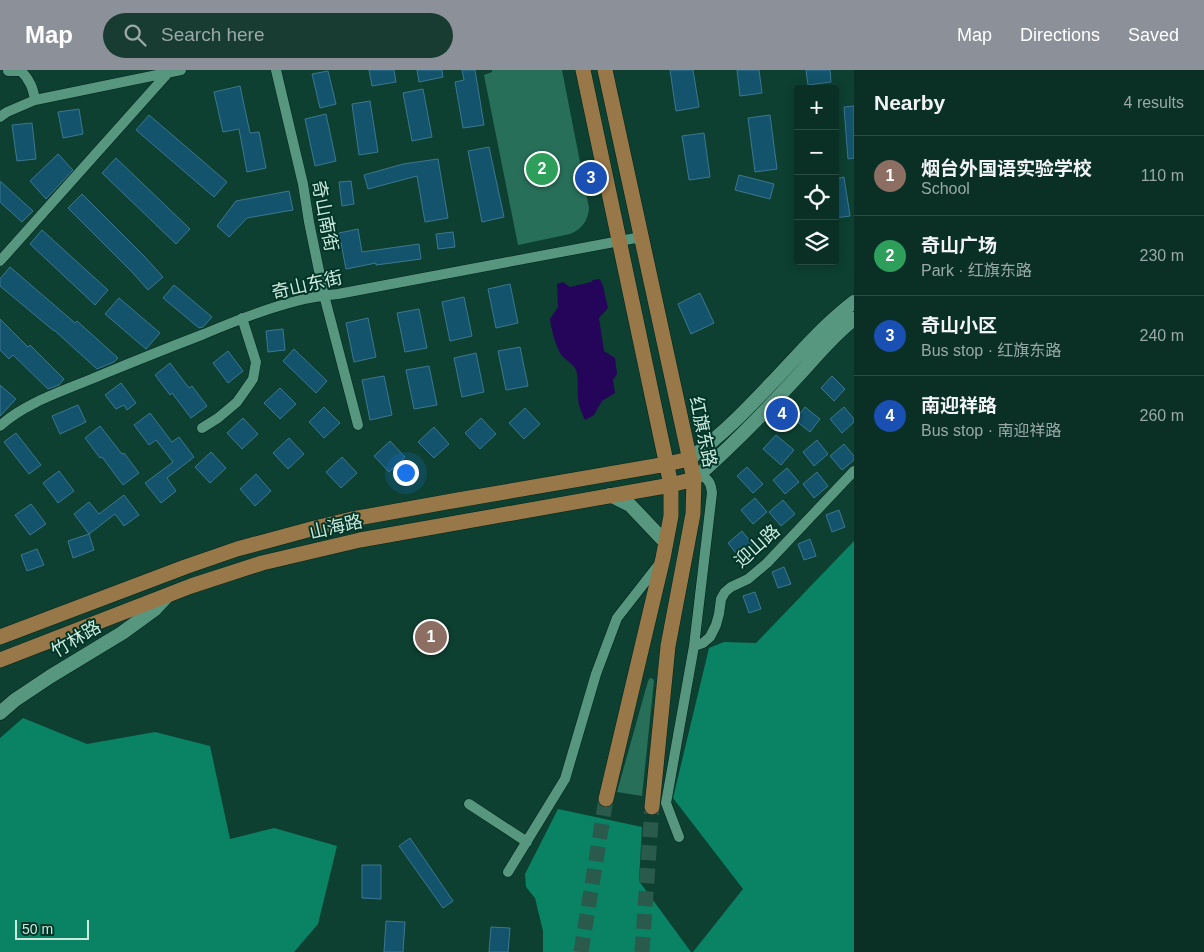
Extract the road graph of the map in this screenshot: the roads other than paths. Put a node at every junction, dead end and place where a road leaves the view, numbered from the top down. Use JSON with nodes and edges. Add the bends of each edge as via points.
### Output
{"nodes":[{"id":1,"x":181,"y":70,"type":"edge"},
{"id":2,"x":276,"y":70,"type":"edge"},
{"id":3,"x":583,"y":70,"type":"edge"},
{"id":4,"x":605,"y":70,"type":"edge"},
{"id":5,"x":6,"y":73,"type":"edge"},
{"id":6,"x":168,"y":73,"type":"junction"},
{"id":7,"x":35,"y":100,"type":"junction"},
{"id":8,"x":0,"y":117,"type":"edge"},
{"id":9,"x":641,"y":238,"type":"junction"},
{"id":10,"x":619,"y":242,"type":"junction"},
{"id":11,"x":0,"y":261,"type":"edge"},
{"id":12,"x":324,"y":295,"type":"junction"},
{"id":13,"x":854,"y":302,"type":"edge"},
{"id":14,"x":242,"y":318,"type":"junction"},
{"id":15,"x":854,"y":319,"type":"edge"},
{"id":16,"x":358,"y":425,"type":"dead end"},
{"id":17,"x":0,"y":426,"type":"edge"},
{"id":18,"x":202,"y":428,"type":"dead end"},
{"id":19,"x":690,"y":459,"type":"junction"},
{"id":20,"x":667,"y":464,"type":"junction"},
{"id":21,"x":854,"y":471,"type":"edge"},
{"id":22,"x":694,"y":479,"type":"junction"},
{"id":23,"x":671,"y":485,"type":"junction"},
{"id":24,"x":610,"y":495,"type":"junction"},
{"id":25,"x":665,"y":551,"type":"junction"},
{"id":26,"x":168,"y":595,"type":"junction"},
{"id":27,"x":0,"y":637,"type":"edge"},
{"id":28,"x":694,"y":646,"type":"junction"},
{"id":29,"x":0,"y":660,"type":"edge"},
{"id":30,"x":0,"y":713,"type":"edge"},
{"id":31,"x":606,"y":799,"type":"tunnel mouth"},
{"id":32,"x":469,"y":804,"type":"dead end"},
{"id":33,"x":652,"y":807,"type":"tunnel mouth"},
{"id":34,"x":679,"y":837,"type":"dead end"},
{"id":35,"x":527,"y":842,"type":"junction"},
{"id":36,"x":508,"y":872,"type":"dead end"}],
"edges":[{"from":1,"to":6,"type":"street"},
{"from":2,"to":12,"type":"street","name":"奇山南街","via":[[303,184]]},
{"from":3,"to":10,"type":"main road"},
{"from":4,"to":9,"type":"main road","name":"红旗东路"},
{"from":5,"to":7,"type":"street","via":[[21,71],[33,88]]},
{"from":6,"to":7,"type":"street"},
{"from":6,"to":11,"type":"street"},
{"from":7,"to":8,"type":"street"},
{"from":9,"to":10,"type":"street","name":"奇山东街"},
{"from":9,"to":19,"type":"main road","name":"红旗东路"},
{"from":10,"to":12,"type":"street","name":"奇山东街"},
{"from":10,"to":20,"type":"main road"},
{"from":12,"to":14,"type":"street","name":"奇山东街"},
{"from":12,"to":16,"type":"street","name":"奇山南街"},
{"from":13,"to":19,"type":"main road","via":[[832,319],[759,396]]},
{"from":14,"to":17,"type":"street","name":"奇山东街","via":[[40,401]]},
{"from":14,"to":18,"type":"street","via":[[256,362],[253,378],[237,402]]},
{"from":15,"to":22,"type":"main road","via":[[734,443]]},
{"from":19,"to":20,"type":"main road","name":"山海路"},
{"from":19,"to":22,"type":"main road","name":"红旗东路"},
{"from":20,"to":23,"type":"main road"},
{"from":20,"to":27,"type":"main road","name":"山海路","via":[[315,528],[237,549]]},
{"from":21,"to":28,"type":"street","name":"迎山路","via":[[767,564],[725,592],[710,637]]},
{"from":22,"to":23,"type":"main road","name":"山海路"},
{"from":22,"to":28,"type":"street","via":[[703,476],[708,480],[712,493]]},
{"from":22,"to":33,"type":"main road","name":"红旗东路","via":[[693,514],[666,664]]},
{"from":23,"to":24,"type":"main road","name":"山海路"},
{"from":23,"to":25,"type":"main road"},
{"from":24,"to":25,"type":"main road","via":[[630,505]]},
{"from":24,"to":26,"type":"main road","name":"山海路","via":[[360,540],[262,563]]},
{"from":25,"to":31,"type":"main road"},
{"from":25,"to":35,"type":"street","via":[[617,618],[596,674],[566,779]]},
{"from":26,"to":29,"type":"main road","name":"山海路"},
{"from":26,"to":30,"type":"main road","name":"竹林路","via":[[155,609],[122,633],[51,676]]},
{"from":28,"to":34,"type":"street","via":[[666,803]]},
{"from":32,"to":35,"type":"street"},
{"from":35,"to":36,"type":"street"}]}
